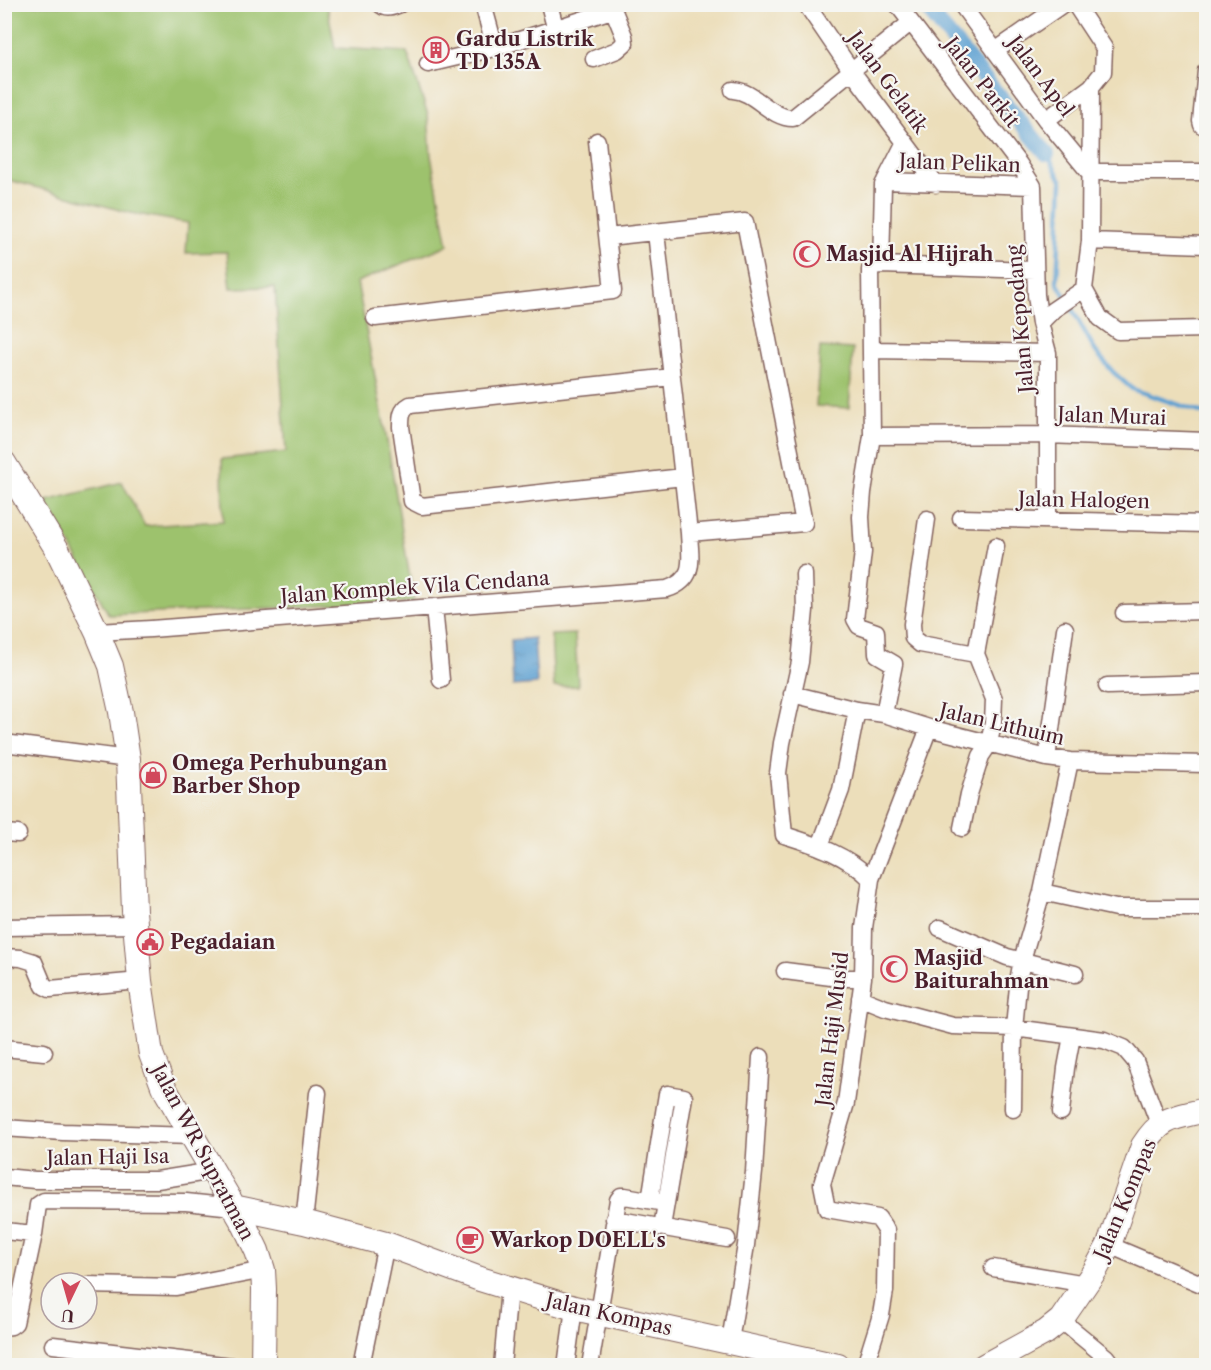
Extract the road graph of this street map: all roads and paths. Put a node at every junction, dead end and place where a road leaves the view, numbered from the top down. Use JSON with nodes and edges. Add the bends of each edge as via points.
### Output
{"nodes":[{"id":1,"x":380,"y":4,"type":"edge"},
{"id":2,"x":400,"y":4,"type":"edge"},
{"id":3,"x":483,"y":4,"type":"edge"},
{"id":4,"x":549,"y":4,"type":"edge"},
{"id":5,"x":806,"y":4,"type":"edge"},
{"id":6,"x":897,"y":4,"type":"edge"},
{"id":7,"x":961,"y":4,"type":"edge"},
{"id":8,"x":1063,"y":4,"type":"edge"},
{"id":9,"x":1075,"y":4,"type":"edge"},
{"id":10,"x":612,"y":7,"type":"edge"},
{"id":11,"x":910,"y":23,"type":"junction"},
{"id":12,"x":555,"y":27,"type":"junction"},
{"id":13,"x":495,"y":48,"type":"junction"},
{"id":14,"x":995,"y":51,"type":"junction"},
{"id":15,"x":594,"y":59,"type":"dead end"},
{"id":16,"x":428,"y":64,"type":"dead end"},
{"id":17,"x":851,"y":70,"type":"junction"},
{"id":18,"x":1206,"y":71,"type":"edge"},
{"id":19,"x":1091,"y":87,"type":"junction"},
{"id":20,"x":733,"y":90,"type":"dead end"},
{"id":21,"x":1046,"y":120,"type":"junction"},
{"id":22,"x":1206,"y":125,"type":"edge"},
{"id":23,"x":597,"y":141,"type":"dead end"},
{"id":24,"x":905,"y":142,"type":"junction"},
{"id":25,"x":1089,"y":172,"type":"junction"},
{"id":26,"x":1206,"y":172,"type":"edge"},
{"id":27,"x":885,"y":181,"type":"junction"},
{"id":28,"x":936,"y":184,"type":"junction"},
{"id":29,"x":1033,"y":186,"type":"junction"},
{"id":30,"x":656,"y":231,"type":"junction"},
{"id":31,"x":608,"y":237,"type":"junction"},
{"id":32,"x":1089,"y":241,"type":"junction"},
{"id":33,"x":1206,"y":245,"type":"edge"},
{"id":34,"x":876,"y":266,"type":"junction"},
{"id":35,"x":1035,"y":270,"type":"junction"},
{"id":36,"x":1078,"y":292,"type":"junction"},
{"id":37,"x":375,"y":318,"type":"dead end"},
{"id":38,"x":1040,"y":323,"type":"junction"},
{"id":39,"x":1206,"y":329,"type":"edge"},
{"id":40,"x":872,"y":350,"type":"junction"},
{"id":41,"x":1048,"y":353,"type":"junction"},
{"id":42,"x":672,"y":377,"type":"junction"},
{"id":43,"x":1047,"y":435,"type":"junction"},
{"id":44,"x":872,"y":436,"type":"junction"},
{"id":45,"x":1206,"y":441,"type":"edge"},
{"id":46,"x":4,"y":464,"type":"edge"},
{"id":47,"x":682,"y":477,"type":"junction"},
{"id":48,"x":13,"y":495,"type":"edge"},
{"id":49,"x":961,"y":518,"type":"dead end"},
{"id":50,"x":927,"y":519,"type":"dead end"},
{"id":51,"x":1048,"y":520,"type":"junction"},
{"id":52,"x":1206,"y":524,"type":"edge"},
{"id":53,"x":689,"y":533,"type":"junction"},
{"id":54,"x":996,"y":546,"type":"dead end"},
{"id":55,"x":804,"y":574,"type":"dead end"},
{"id":56,"x":434,"y":607,"type":"junction"},
{"id":57,"x":1206,"y":611,"type":"edge"},
{"id":58,"x":1124,"y":613,"type":"dead end"},
{"id":59,"x":1065,"y":629,"type":"dead end"},
{"id":60,"x":97,"y":632,"type":"junction"},
{"id":61,"x":976,"y":654,"type":"junction"},
{"id":62,"x":441,"y":680,"type":"dead end"},
{"id":63,"x":1206,"y":683,"type":"edge"},
{"id":64,"x":1107,"y":686,"type":"dead end"},
{"id":65,"x":792,"y":694,"type":"junction"},
{"id":66,"x":857,"y":710,"type":"junction"},
{"id":67,"x":884,"y":714,"type":"junction"},
{"id":68,"x":929,"y":728,"type":"junction"},
{"id":69,"x":4,"y":743,"type":"edge"},
{"id":70,"x":989,"y":744,"type":"junction"},
{"id":71,"x":1047,"y":758,"type":"junction"},
{"id":72,"x":128,"y":759,"type":"junction"},
{"id":73,"x":1070,"y":761,"type":"junction"},
{"id":74,"x":1206,"y":764,"type":"edge"},
{"id":75,"x":962,"y":828,"type":"dead end"},
{"id":76,"x":820,"y":846,"type":"junction"},
{"id":77,"x":871,"y":879,"type":"junction"},
{"id":78,"x":1042,"y":892,"type":"junction"},
{"id":79,"x":1206,"y":908,"type":"edge"},
{"id":80,"x":135,"y":925,"type":"junction"},
{"id":81,"x":4,"y":927,"type":"edge"},
{"id":82,"x":940,"y":928,"type":"dead end"},
{"id":83,"x":4,"y":957,"type":"edge"},
{"id":84,"x":1022,"y":960,"type":"junction"},
{"id":85,"x":785,"y":971,"type":"dead end"},
{"id":86,"x":1074,"y":974,"type":"dead end"},
{"id":87,"x":863,"y":978,"type":"junction"},
{"id":88,"x":140,"y":981,"type":"junction"},
{"id":89,"x":860,"y":998,"type":"junction"},
{"id":90,"x":1014,"y":1028,"type":"junction"},
{"id":91,"x":1072,"y":1036,"type":"junction"},
{"id":92,"x":4,"y":1048,"type":"edge"},
{"id":93,"x":44,"y":1052,"type":"dead end"},
{"id":94,"x":761,"y":1057,"type":"dead end"},
{"id":95,"x":318,"y":1093,"type":"dead end"},
{"id":96,"x":1013,"y":1109,"type":"dead end"},
{"id":97,"x":1206,"y":1110,"type":"edge"},
{"id":98,"x":1061,"y":1112,"type":"dead end"},
{"id":99,"x":1159,"y":1124,"type":"junction"},
{"id":100,"x":4,"y":1128,"type":"edge"},
{"id":101,"x":192,"y":1136,"type":"junction"},
{"id":102,"x":213,"y":1171,"type":"junction"},
{"id":103,"x":4,"y":1177,"type":"edge"},
{"id":104,"x":658,"y":1202,"type":"junction"},
{"id":105,"x":232,"y":1207,"type":"junction"},
{"id":106,"x":614,"y":1219,"type":"junction"},
{"id":107,"x":304,"y":1222,"type":"junction"},
{"id":108,"x":662,"y":1227,"type":"junction"},
{"id":109,"x":4,"y":1231,"type":"edge"},
{"id":110,"x":34,"y":1234,"type":"junction"},
{"id":111,"x":727,"y":1239,"type":"dead end"},
{"id":112,"x":386,"y":1244,"type":"junction"},
{"id":113,"x":1109,"y":1245,"type":"junction"},
{"id":114,"x":993,"y":1268,"type":"dead end"},
{"id":115,"x":262,"y":1270,"type":"junction"},
{"id":116,"x":1086,"y":1284,"type":"junction"},
{"id":117,"x":99,"y":1285,"type":"edge"},
{"id":118,"x":1206,"y":1286,"type":"edge"},
{"id":119,"x":509,"y":1289,"type":"junction"},
{"id":120,"x":574,"y":1308,"type":"junction"},
{"id":121,"x":597,"y":1314,"type":"junction"},
{"id":122,"x":1061,"y":1320,"type":"junction"},
{"id":123,"x":4,"y":1327,"type":"edge"},
{"id":124,"x":730,"y":1341,"type":"junction"},
{"id":125,"x":53,"y":1346,"type":"dead end"},
{"id":126,"x":232,"y":1365,"type":"edge"},
{"id":127,"x":263,"y":1365,"type":"edge"},
{"id":128,"x":361,"y":1365,"type":"edge"},
{"id":129,"x":502,"y":1365,"type":"edge"},
{"id":130,"x":566,"y":1365,"type":"edge"},
{"id":131,"x":590,"y":1365,"type":"edge"},
{"id":132,"x":838,"y":1365,"type":"edge"},
{"id":133,"x":865,"y":1365,"type":"edge"},
{"id":134,"x":984,"y":1365,"type":"edge"},
{"id":135,"x":1113,"y":1365,"type":"edge"}],
"edges":[{"from":1,"to":2,"type":"street","via":[[388,8]]},
{"from":3,"to":13,"type":"street"},
{"from":4,"to":12,"type":"street"},
{"from":5,"to":17,"type":"street","name":"Jalan Gelatik"},
{"from":6,"to":11,"type":"street","name":"Jalan Parkit"},
{"from":7,"to":14,"type":"street","name":"Jalan Apel"},
{"from":8,"to":14,"type":"street"},
{"from":9,"to":19,"type":"street","via":[[1104,48],[1103,72]]},
{"from":10,"to":12,"type":"street"},
{"from":10,"to":15,"type":"street","via":[[625,43]]},
{"from":11,"to":17,"type":"street"},
{"from":11,"to":29,"type":"street","name":"Jalan Parkit"},
{"from":12,"to":13,"type":"street"},
{"from":13,"to":16,"type":"street"},
{"from":14,"to":21,"type":"street","name":"Jalan Apel"},
{"from":17,"to":20,"type":"street","via":[[793,117],[783,117]]},
{"from":17,"to":24,"type":"street","name":"Jalan Gelatik"},
{"from":18,"to":22,"type":"street","via":[[1201,121]]},
{"from":19,"to":21,"type":"street"},
{"from":19,"to":25,"type":"street"},
{"from":21,"to":25,"type":"street","name":"Jalan Apel"},
{"from":23,"to":31,"type":"street"},
{"from":24,"to":27,"type":"street"},
{"from":24,"to":28,"type":"street","name":"Jalan Gelatik"},
{"from":25,"to":26,"type":"street"},
{"from":25,"to":32,"type":"street"},
{"from":27,"to":28,"type":"street","name":"Jalan Pelikan"},
{"from":27,"to":34,"type":"street"},
{"from":28,"to":29,"type":"street","name":"Jalan Pelikan"},
{"from":29,"to":35,"type":"street","name":"Jalan Kepodang"},
{"from":30,"to":31,"type":"street"},
{"from":30,"to":42,"type":"street","name":"Jalan Komplek Vila Cendana"},
{"from":30,"to":53,"type":"street","via":[[745,222],[804,523]]},
{"from":31,"to":37,"type":"street","via":[[613,291]]},
{"from":32,"to":33,"type":"street"},
{"from":32,"to":36,"type":"street"},
{"from":34,"to":35,"type":"street"},
{"from":34,"to":40,"type":"street","via":[[870,271]]},
{"from":35,"to":38,"type":"street","name":"Jalan Kepodang"},
{"from":36,"to":38,"type":"street"},
{"from":36,"to":39,"type":"street","via":[[1100,318],[1118,331]]},
{"from":38,"to":41,"type":"street","name":"Jalan Kepodang"},
{"from":40,"to":41,"type":"street"},
{"from":40,"to":44,"type":"street"},
{"from":41,"to":43,"type":"street","name":"Jalan Kepodang"},
{"from":42,"to":47,"type":"street","name":"Jalan Komplek Vila Cendana"},
{"from":42,"to":47,"type":"street","via":[[410,405],[401,415],[401,427],[412,501],[422,506]]},
{"from":43,"to":44,"type":"street","name":"Jalan Murai"},
{"from":43,"to":45,"type":"street","name":"Jalan Murai"},
{"from":43,"to":51,"type":"street","name":"Jalan Kepodang"},
{"from":44,"to":67,"type":"street","via":[[863,492],[863,552],[855,619],[859,626],[876,632],[878,654],[894,664]]},
{"from":46,"to":48,"type":"main road","name":"Jalan WR Supratman"},
{"from":47,"to":53,"type":"street","name":"Jalan Komplek Vila Cendana"},
{"from":48,"to":60,"type":"main road","name":"Jalan WR Supratman","via":[[58,551]]},
{"from":49,"to":51,"type":"street","name":"Jalan Halogen"},
{"from":50,"to":61,"type":"street","via":[[913,638],[920,644]]},
{"from":51,"to":52,"type":"street","name":"Jalan Halogen"},
{"from":53,"to":56,"type":"street","name":"Jalan Komplek Vila Cendana","via":[[688,573],[684,580],[667,589]]},
{"from":54,"to":61,"type":"street"},
{"from":55,"to":65,"type":"street","via":[[803,637]]},
{"from":56,"to":60,"type":"street","name":"Jalan Komplek Vila Cendana"},
{"from":56,"to":62,"type":"street"},
{"from":57,"to":58,"type":"street"},
{"from":59,"to":71,"type":"street"},
{"from":60,"to":72,"type":"main road","name":"Jalan WR Supratman","via":[[111,666]]},
{"from":61,"to":70,"type":"street","via":[[994,699]]},
{"from":63,"to":64,"type":"street"},
{"from":65,"to":66,"type":"street","name":"Jalan Lithuim"},
{"from":65,"to":76,"type":"street","via":[[778,773],[784,835]]},
{"from":66,"to":67,"type":"street","name":"Jalan Lithuim"},
{"from":66,"to":76,"type":"street","via":[[841,790]]},
{"from":67,"to":68,"type":"street","name":"Jalan Lithuim"},
{"from":68,"to":70,"type":"street","name":"Jalan Lithuim"},
{"from":68,"to":77,"type":"street","name":"Jalan Haji Musid"},
{"from":69,"to":72,"type":"street"},
{"from":70,"to":71,"type":"street","name":"Jalan Lithuim"},
{"from":70,"to":75,"type":"street","via":[[981,756]]},
{"from":71,"to":73,"type":"street","name":"Jalan Lithuim"},
{"from":72,"to":80,"type":"main road","name":"Jalan WR Supratman"},
{"from":73,"to":74,"type":"street","name":"Jalan Lithuim"},
{"from":73,"to":78,"type":"street"},
{"from":76,"to":77,"type":"street","via":[[850,861]]},
{"from":77,"to":87,"type":"street","name":"Jalan Haji Musid","via":[[864,928]]},
{"from":78,"to":79,"type":"street","via":[[1116,908]]},
{"from":78,"to":84,"type":"street"},
{"from":80,"to":81,"type":"street"},
{"from":80,"to":88,"type":"main road","name":"Jalan WR Supratman"},
{"from":82,"to":84,"type":"street"},
{"from":83,"to":88,"type":"street","via":[[34,962],[44,986],[50,989]]},
{"from":84,"to":86,"type":"street"},
{"from":84,"to":90,"type":"street"},
{"from":85,"to":87,"type":"street"},
{"from":87,"to":89,"type":"street","name":"Jalan Haji Musid"},
{"from":88,"to":101,"type":"main road","name":"Jalan WR Supratman","via":[[150,1054]]},
{"from":89,"to":90,"type":"street","via":[[953,1026]]},
{"from":89,"to":133,"type":"street","name":"Jalan Haji Musid","via":[[846,1103],[822,1184],[826,1209],[878,1218],[886,1230],[885,1291]]},
{"from":90,"to":91,"type":"street"},
{"from":90,"to":96,"type":"street"},
{"from":91,"to":98,"type":"street"},
{"from":91,"to":99,"type":"street","via":[[1104,1040],[1124,1048],[1135,1061]]},
{"from":92,"to":93,"type":"street"},
{"from":94,"to":124,"type":"street","via":[[754,1172]]},
{"from":95,"to":107,"type":"street"},
{"from":97,"to":99,"type":"main road"},
{"from":99,"to":113,"type":"main road","name":"Jalan Kompas","via":[[1143,1146]]},
{"from":100,"to":101,"type":"street"},
{"from":101,"to":102,"type":"main road","name":"Jalan WR Supratman"},
{"from":102,"to":103,"type":"street","name":"Jalan Haji Isa","via":[[157,1180]]},
{"from":102,"to":105,"type":"main road","name":"Jalan WR Supratman"},
{"from":104,"to":104,"type":"street","via":[[684,1097],[667,1094]]},
{"from":104,"to":106,"type":"street","via":[[621,1196]]},
{"from":104,"to":108,"type":"street"},
{"from":105,"to":107,"type":"main road","name":"Jalan Kompas"},
{"from":105,"to":110,"type":"street","via":[[186,1202],[44,1201],[38,1205]]},
{"from":105,"to":115,"type":"main road","name":"Jalan WR Supratman","via":[[254,1245]]},
{"from":106,"to":108,"type":"street"},
{"from":106,"to":121,"type":"street"},
{"from":107,"to":112,"type":"main road","name":"Jalan Kompas"},
{"from":108,"to":111,"type":"street"},
{"from":109,"to":110,"type":"street"},
{"from":110,"to":123,"type":"street","via":[[15,1323]]},
{"from":112,"to":119,"type":"main road","name":"Jalan Kompas"},
{"from":112,"to":128,"type":"street"},
{"from":113,"to":116,"type":"main road","name":"Jalan Kompas"},
{"from":113,"to":118,"type":"street"},
{"from":114,"to":116,"type":"street"},
{"from":115,"to":117,"type":"street","via":[[176,1287]]},
{"from":115,"to":127,"type":"main road","name":"Jalan WR Supratman"},
{"from":116,"to":122,"type":"main road","name":"Jalan Kompas"},
{"from":119,"to":120,"type":"main road","name":"Jalan Kompas"},
{"from":119,"to":129,"type":"street"},
{"from":120,"to":121,"type":"main road","name":"Jalan Kompas"},
{"from":120,"to":130,"type":"street"},
{"from":121,"to":124,"type":"main road","name":"Jalan Kompas"},
{"from":121,"to":131,"type":"street"},
{"from":122,"to":134,"type":"main road","name":"Jalan Kompas"},
{"from":122,"to":135,"type":"street"},
{"from":124,"to":132,"type":"main road","name":"Jalan Kompas"},
{"from":125,"to":126,"type":"street"}]}
